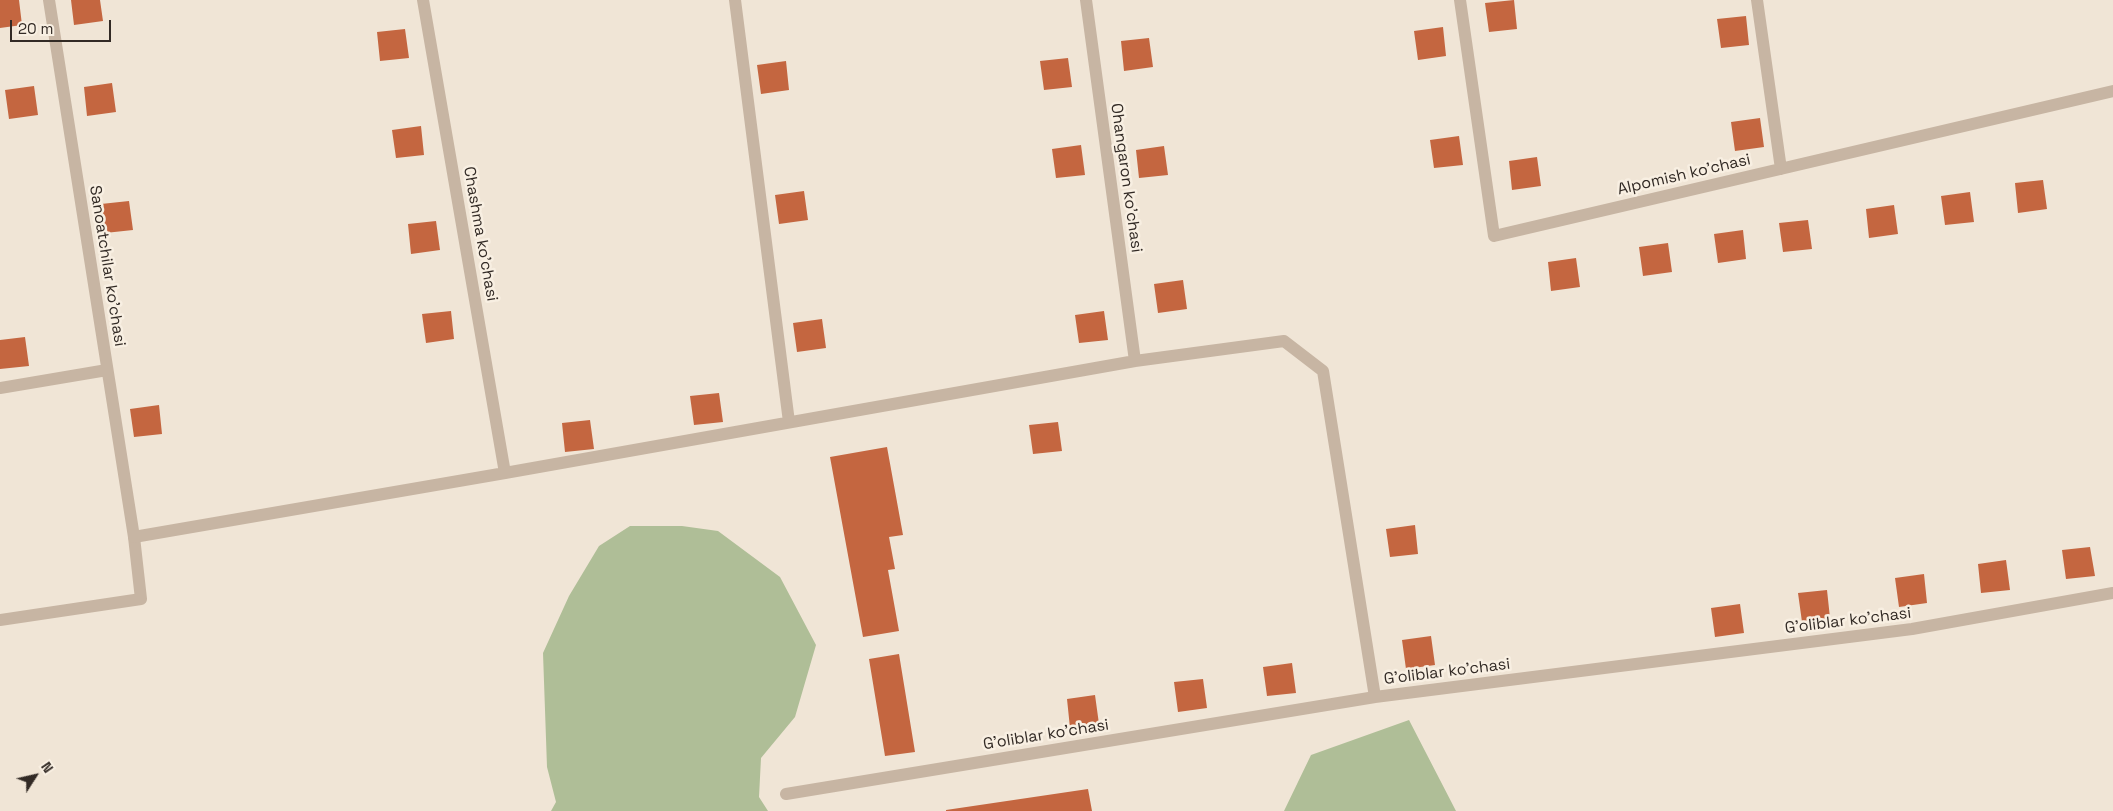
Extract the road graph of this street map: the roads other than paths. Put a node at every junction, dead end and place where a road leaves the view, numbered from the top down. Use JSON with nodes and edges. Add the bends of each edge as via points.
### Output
{"nodes":[{"id":1,"x":49,"y":0,"type":"edge"},
{"id":2,"x":423,"y":0,"type":"edge"},
{"id":3,"x":735,"y":0,"type":"edge"},
{"id":4,"x":1086,"y":0,"type":"edge"},
{"id":5,"x":1460,"y":0,"type":"edge"},
{"id":6,"x":1757,"y":0,"type":"edge"},
{"id":7,"x":2113,"y":91,"type":"edge"},
{"id":8,"x":1781,"y":169,"type":"junction"},
{"id":9,"x":1134,"y":361,"type":"junction"},
{"id":10,"x":107,"y":370,"type":"junction"},
{"id":11,"x":0,"y":388,"type":"edge"},
{"id":12,"x":789,"y":422,"type":"junction"},
{"id":13,"x":505,"y":474,"type":"junction"},
{"id":14,"x":134,"y":537,"type":"junction"},
{"id":15,"x":2113,"y":593,"type":"edge"},
{"id":16,"x":0,"y":620,"type":"edge"},
{"id":17,"x":1375,"y":697,"type":"junction"},
{"id":18,"x":786,"y":794,"type":"dead end"}],
"edges":[{"from":1,"to":10,"type":"street","name":"Sanoatchilar ko'chasi"},
{"from":2,"to":13,"type":"street","name":"Chashma ko'chasi"},
{"from":3,"to":12,"type":"street"},
{"from":4,"to":9,"type":"street","name":"Ohangaron ko'chasi"},
{"from":5,"to":8,"type":"street","name":"Alpomish ko'chasi","via":[[1494,236]]},
{"from":6,"to":8,"type":"street"},
{"from":7,"to":8,"type":"street","name":"Alpomish ko'chasi"},
{"from":9,"to":12,"type":"street"},
{"from":9,"to":17,"type":"street","via":[[1284,341],[1323,371]]},
{"from":10,"to":11,"type":"street"},
{"from":10,"to":14,"type":"street","name":"Sanoatchilar ko'chasi"},
{"from":12,"to":13,"type":"street"},
{"from":13,"to":14,"type":"street"},
{"from":14,"to":16,"type":"street","name":"Sanoatchilar ko'chasi","via":[[140,599]]},
{"from":15,"to":17,"type":"street","name":"G'oliblar ko'chasi","via":[[1912,629]]},
{"from":17,"to":18,"type":"street","name":"G'oliblar ko'chasi"}]}
